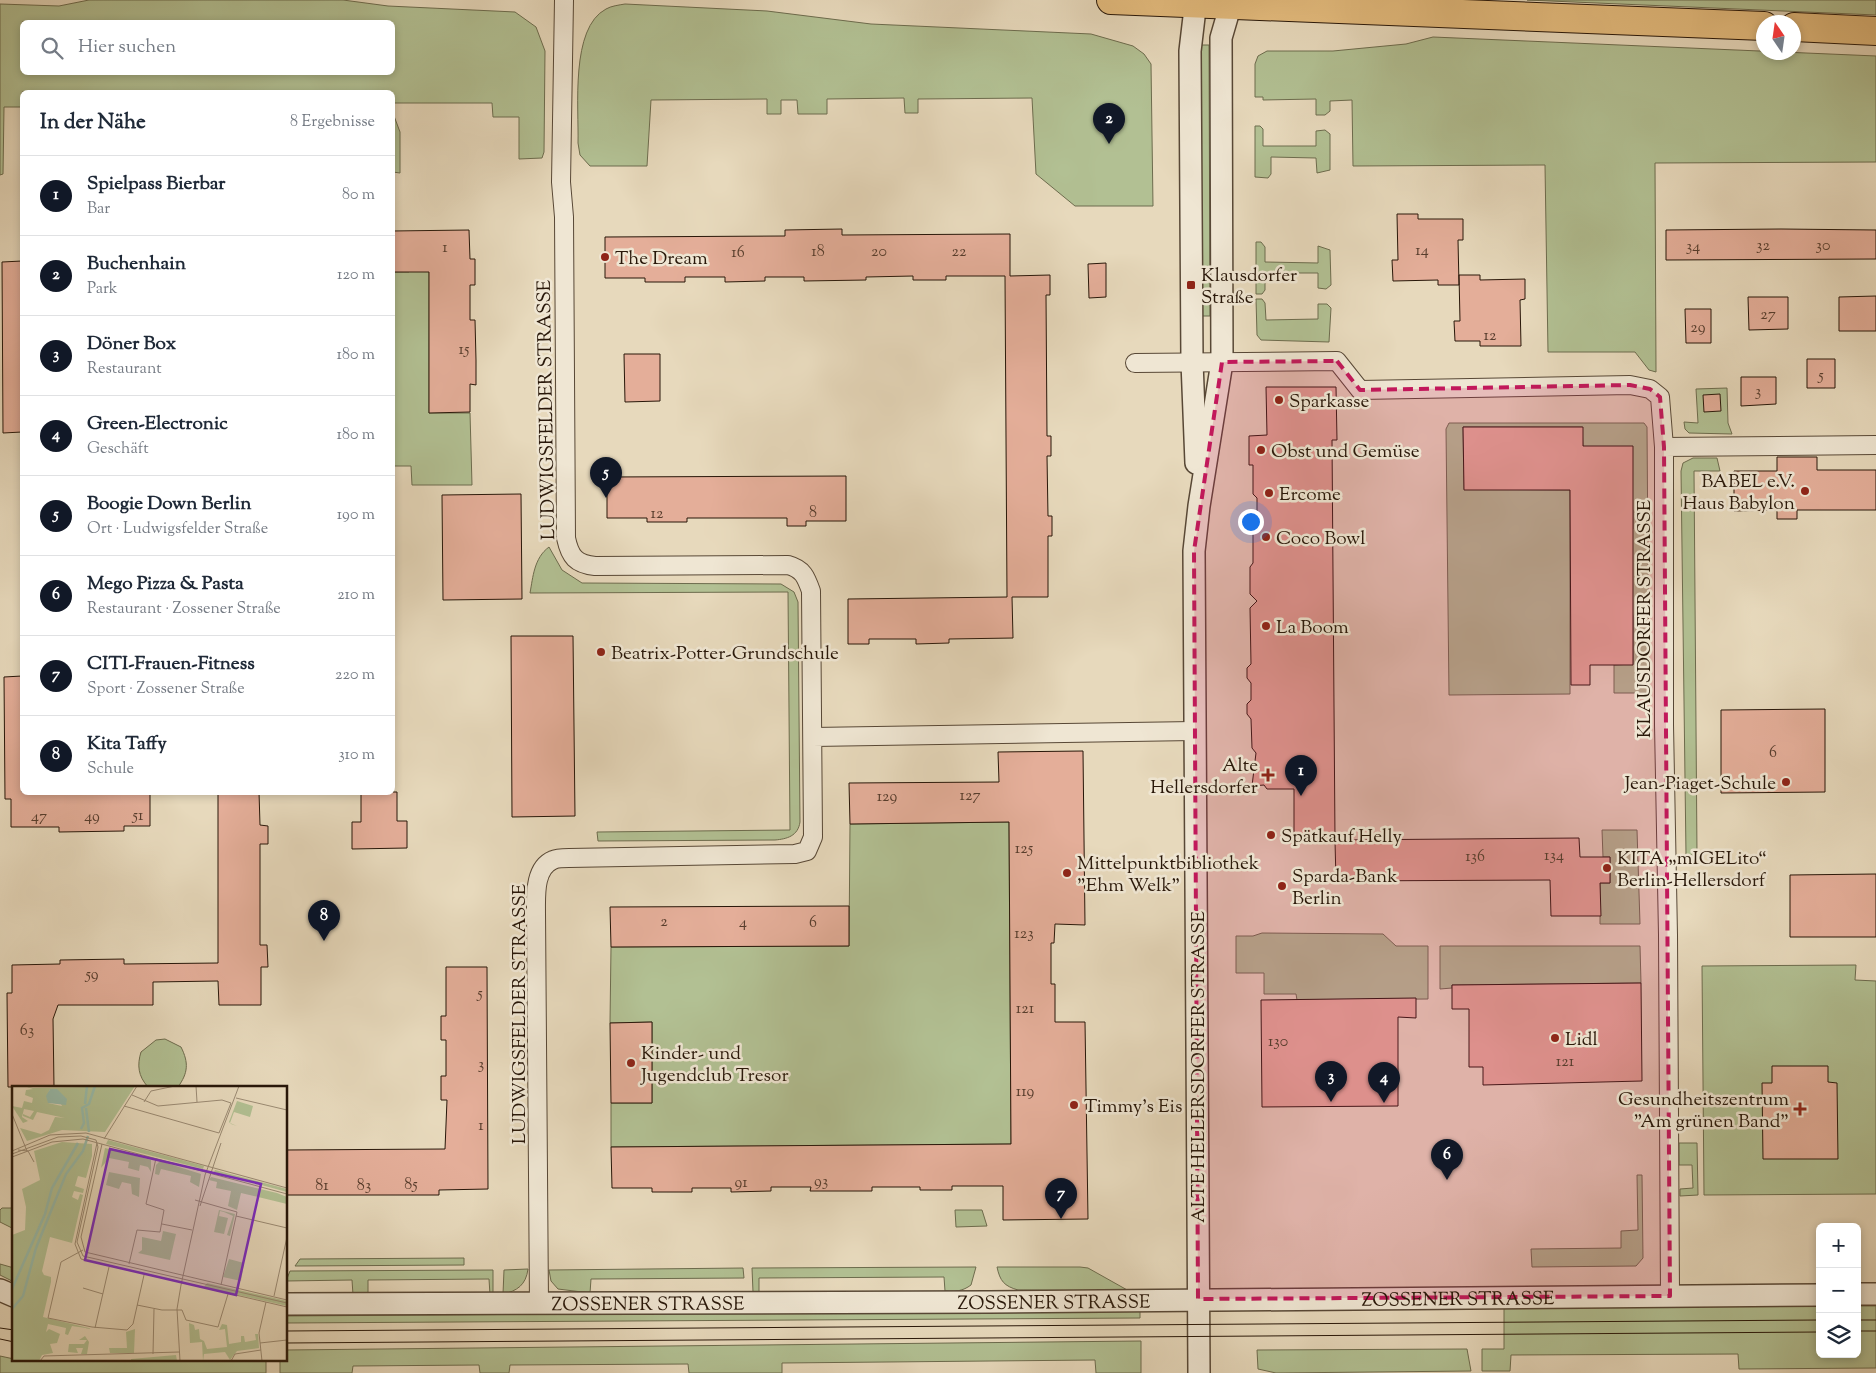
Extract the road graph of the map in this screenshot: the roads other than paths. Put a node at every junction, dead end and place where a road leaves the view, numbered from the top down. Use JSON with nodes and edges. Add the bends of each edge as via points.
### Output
{"nodes":[{"id":1,"x":564,"y":0,"type":"edge"},
{"id":2,"x":1111,"y":0,"type":"edge"},
{"id":3,"x":1196,"y":2,"type":"edge"},
{"id":4,"x":1232,"y":2,"type":"edge"},
{"id":5,"x":1756,"y":26,"type":"edge"},
{"id":6,"x":1801,"y":27,"type":"edge"},
{"id":7,"x":1876,"y":31,"type":"edge"},
{"id":8,"x":1192,"y":362,"type":"junction"},
{"id":9,"x":1222,"y":362,"type":"junction"},
{"id":10,"x":1135,"y":363,"type":"dead end"},
{"id":11,"x":1876,"y":445,"type":"edge"},
{"id":12,"x":1664,"y":447,"type":"junction"},
{"id":13,"x":1198,"y":506,"type":"junction"},
{"id":14,"x":1194,"y":732,"type":"junction"},
{"id":15,"x":813,"y":737,"type":"junction"},
{"id":16,"x":0,"y":1290,"type":"edge"},
{"id":17,"x":1861,"y":1294,"type":"edge"},
{"id":18,"x":1876,"y":1294,"type":"edge"},
{"id":19,"x":12,"y":1295,"type":"edge"},
{"id":20,"x":1816,"y":1295,"type":"edge"},
{"id":21,"x":1670,"y":1296,"type":"junction"},
{"id":22,"x":1198,"y":1299,"type":"junction"},
{"id":23,"x":288,"y":1304,"type":"edge"},
{"id":24,"x":539,"y":1304,"type":"junction"},
{"id":25,"x":1199,"y":1373,"type":"edge"}],
"edges":[{"from":1,"to":15,"type":"street","name":"LUDWIGSFELDER STRASSE","via":[[561,182],[566,538],[570,554],[580,564],[595,566],[769,565],[797,568],[807,578],[811,591]]},
{"from":2,"to":3,"type":"main road"},
{"from":3,"to":4,"type":"main road"},
{"from":3,"to":8,"type":"street","name":"ALTE HELLERSDORFER STRASSE","via":[[1190,51]]},
{"from":4,"to":5,"type":"main road"},
{"from":4,"to":9,"type":"street","name":"ALTE HELLERSDORFER STRASSE","via":[[1221,38]]},
{"from":6,"to":7,"type":"main road"},
{"from":8,"to":9,"type":"street"},
{"from":8,"to":10,"type":"street"},
{"from":8,"to":13,"type":"street","name":"ALTE HELLERSDORFER STRASSE"},
{"from":9,"to":12,"type":"street","name":"KLAUSDORFER STRASSE","via":[[1336,361],[1360,390],[1630,385],[1650,389],[1660,397]]},
{"from":9,"to":13,"type":"street","name":"ALTE HELLERSDORFER STRASSE"},
{"from":11,"to":12,"type":"street"},
{"from":12,"to":21,"type":"street","name":"KLAUSDORFER STRASSE"},
{"from":13,"to":14,"type":"street","name":"ALTE HELLERSDORFER STRASSE","via":[[1194,551]]},
{"from":14,"to":15,"type":"street"},
{"from":14,"to":22,"type":"street","name":"ALTE HELLERSDORFER STRASSE"},
{"from":15,"to":24,"type":"street","name":"LUDWIGSFELDER STRASSE","via":[[813,837],[807,851],[795,854],[569,858],[552,860],[540,873],[536,888]]},
{"from":16,"to":19,"type":"street"},
{"from":17,"to":18,"type":"street"},
{"from":20,"to":21,"type":"street","name":"ZOSSENER STRASSE"},
{"from":21,"to":22,"type":"street","name":"ZOSSENER STRASSE"},
{"from":22,"to":24,"type":"street","name":"ZOSSENER STRASSE"},
{"from":22,"to":25,"type":"street","name":"ALTE HELLERSDORFER STRASSE"},
{"from":23,"to":24,"type":"street","name":"ZOSSENER STRASSE"}]}
